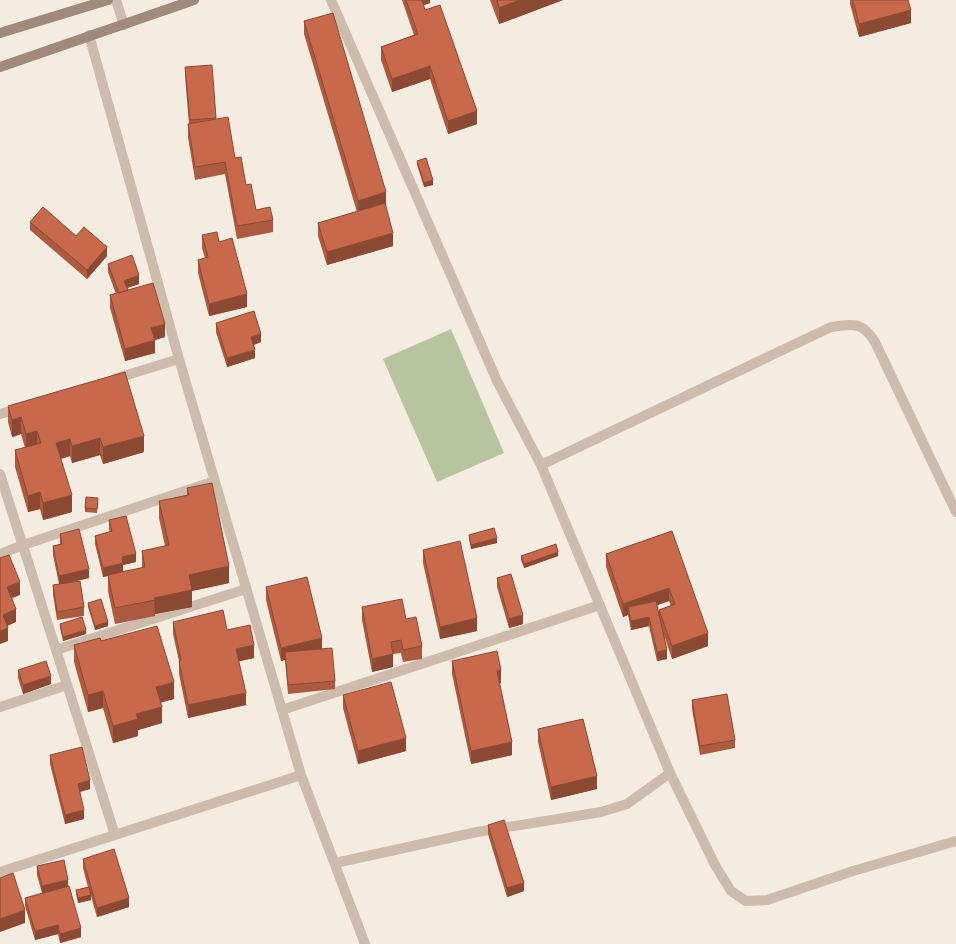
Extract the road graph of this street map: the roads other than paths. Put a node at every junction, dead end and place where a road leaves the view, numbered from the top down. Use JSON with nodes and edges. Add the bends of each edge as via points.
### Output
{"nodes":[{"id":1,"x":108,"y":0,"type":"edge"},
{"id":2,"x":116,"y":0,"type":"edge"},
{"id":3,"x":194,"y":0,"type":"edge"},
{"id":4,"x":331,"y":0,"type":"edge"},
{"id":5,"x":124,"y":25,"type":"junction"},
{"id":6,"x":0,"y":34,"type":"edge"},
{"id":7,"x":89,"y":35,"type":"junction"},
{"id":8,"x":0,"y":67,"type":"edge"},
{"id":9,"x":179,"y":359,"type":"junction"},
{"id":10,"x":105,"y":382,"type":"edge"},
{"id":11,"x":30,"y":405,"type":"edge"},
{"id":12,"x":0,"y":414,"type":"edge"},
{"id":13,"x":541,"y":465,"type":"junction"},
{"id":14,"x":0,"y":474,"type":"edge"},
{"id":15,"x":215,"y":481,"type":"junction"},
{"id":16,"x":956,"y":512,"type":"edge"},
{"id":17,"x":22,"y":545,"type":"junction"},
{"id":18,"x":0,"y":554,"type":"edge"},
{"id":19,"x":246,"y":589,"type":"junction"},
{"id":20,"x":600,"y":605,"type":"junction"},
{"id":21,"x":56,"y":650,"type":"junction"},
{"id":22,"x":67,"y":685,"type":"junction"},
{"id":23,"x":0,"y":707,"type":"edge"},
{"id":24,"x":282,"y":710,"type":"junction"},
{"id":25,"x":670,"y":773,"type":"junction"},
{"id":26,"x":301,"y":775,"type":"junction"},
{"id":27,"x":116,"y":835,"type":"junction"},
{"id":28,"x":956,"y":841,"type":"edge"},
{"id":29,"x":335,"y":863,"type":"junction"},
{"id":30,"x":0,"y":872,"type":"edge"},
{"id":31,"x":365,"y":944,"type":"edge"}],
"edges":[{"from":1,"to":6,"type":"main road"},
{"from":2,"to":5,"type":"street"},
{"from":3,"to":5,"type":"main road"},
{"from":4,"to":13,"type":"street","via":[[497,381]]},
{"from":5,"to":7,"type":"main road"},
{"from":7,"to":8,"type":"main road"},
{"from":7,"to":9,"type":"street"},
{"from":9,"to":10,"type":"street"},
{"from":9,"to":15,"type":"street"},
{"from":11,"to":12,"type":"street"},
{"from":13,"to":16,"type":"street","via":[[831,327],[861,325],[875,342]]},
{"from":13,"to":20,"type":"street"},
{"from":14,"to":17,"type":"street"},
{"from":15,"to":17,"type":"street"},
{"from":15,"to":19,"type":"street"},
{"from":17,"to":18,"type":"street"},
{"from":17,"to":21,"type":"street"},
{"from":19,"to":21,"type":"street"},
{"from":19,"to":24,"type":"street"},
{"from":20,"to":24,"type":"street"},
{"from":20,"to":25,"type":"street"},
{"from":21,"to":22,"type":"street"},
{"from":22,"to":23,"type":"street"},
{"from":22,"to":27,"type":"street"},
{"from":24,"to":26,"type":"street"},
{"from":25,"to":28,"type":"street","via":[[715,865],[732,891],[746,901],[767,900],[853,871]]},
{"from":25,"to":29,"type":"street","via":[[627,804],[601,812],[477,832]]},
{"from":26,"to":27,"type":"street"},
{"from":26,"to":29,"type":"street"},
{"from":27,"to":30,"type":"street"},
{"from":29,"to":31,"type":"street"}]}
